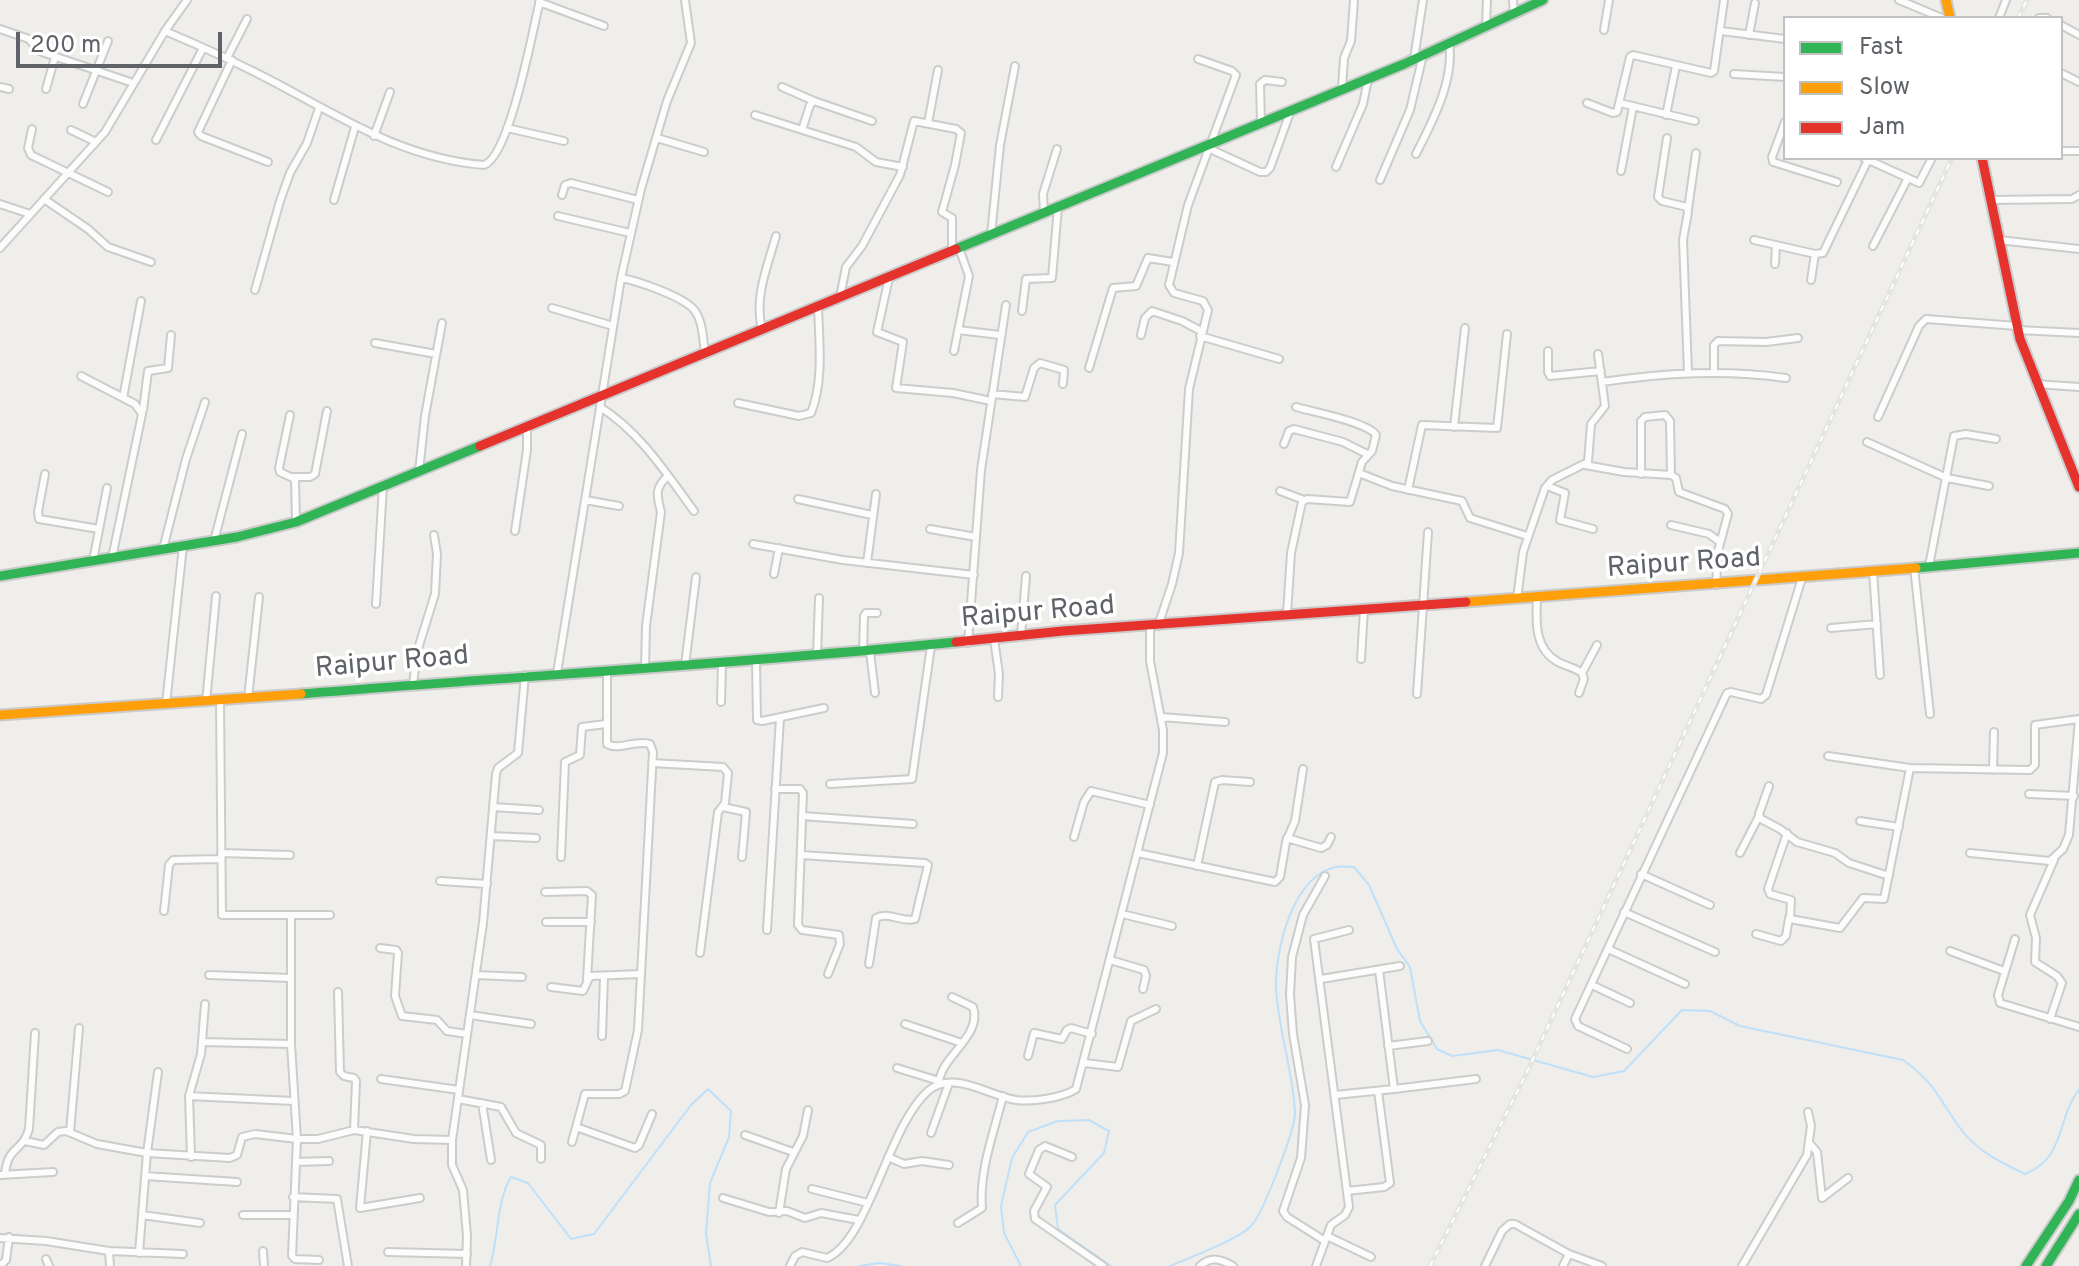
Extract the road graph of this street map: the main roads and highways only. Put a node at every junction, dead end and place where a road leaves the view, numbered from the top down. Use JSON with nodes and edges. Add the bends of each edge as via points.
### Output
{"nodes":[{"id":1,"x":1543,"y":0,"type":"edge"},
{"id":2,"x":1982,"y":160,"type":"edge"},
{"id":3,"x":2078,"y":481,"type":"edge"},
{"id":4,"x":2079,"y":553,"type":"edge"},
{"id":5,"x":0,"y":576,"type":"edge"},
{"id":6,"x":0,"y":715,"type":"edge"},
{"id":7,"x":2079,"y":1180,"type":"edge"},
{"id":8,"x":2079,"y":1214,"type":"edge"},
{"id":9,"x":2026,"y":1266,"type":"edge"},
{"id":10,"x":2046,"y":1266,"type":"edge"}],
"edges":[{"from":1,"to":5,"type":"main road","via":[[1209,146],[296,522]]},
{"from":2,"to":3,"type":"main road","via":[[2018,328]]},
{"from":4,"to":6,"type":"main road","name":"Raipur Road","via":[[1021,635],[817,656]]},
{"from":7,"to":9,"type":"main road"},
{"from":8,"to":10,"type":"main road"}]}
